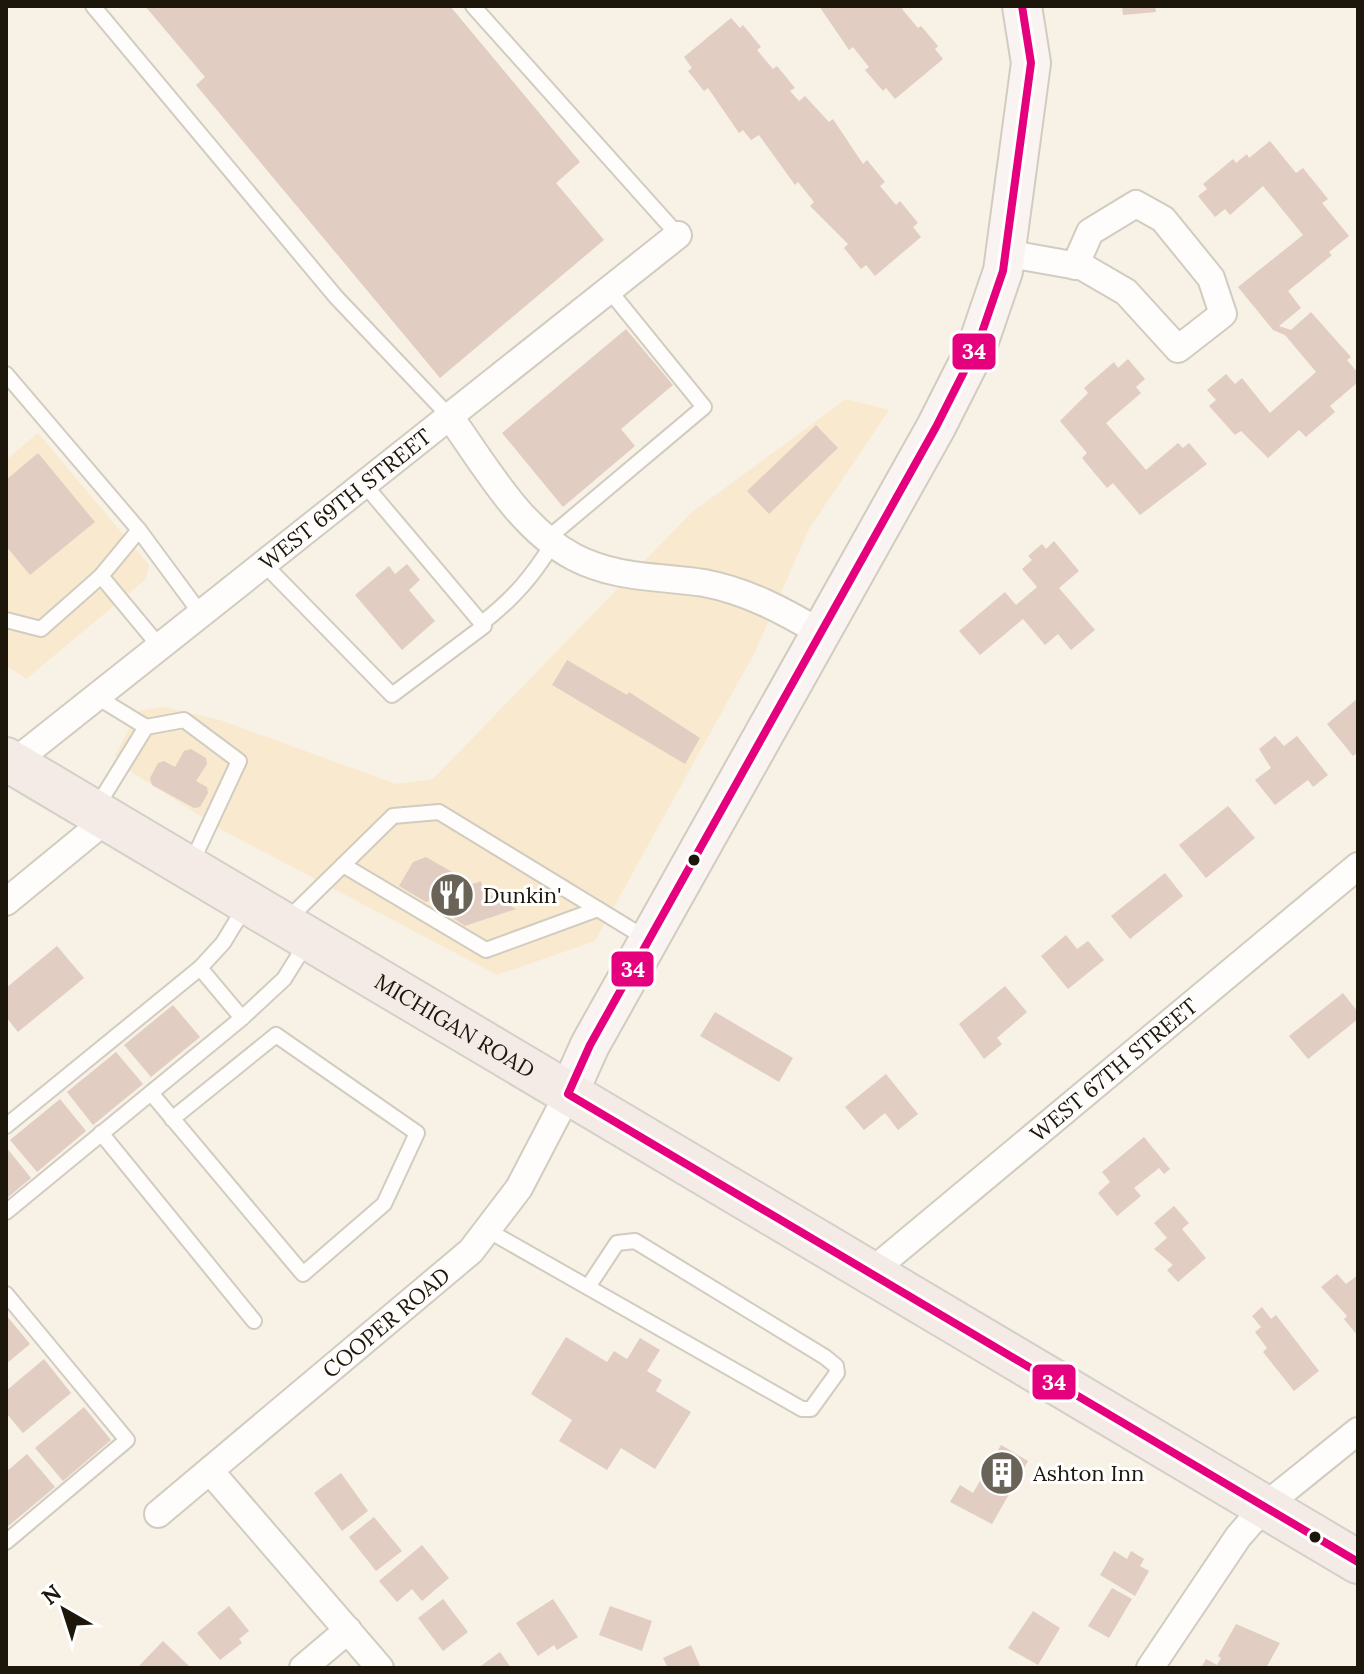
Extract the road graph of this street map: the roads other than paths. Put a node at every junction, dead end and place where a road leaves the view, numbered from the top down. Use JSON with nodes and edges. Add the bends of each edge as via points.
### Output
{"nodes":[{"id":1,"x":93,"y":6,"type":"edge"},
{"id":2,"x":473,"y":6,"type":"edge"},
{"id":3,"x":1022,"y":6,"type":"edge"},
{"id":4,"x":678,"y":235,"type":"joint"},
{"id":5,"x":1005,"y":253,"type":"junction"},
{"id":6,"x":1075,"y":266,"type":"junction"},
{"id":7,"x":609,"y":290,"type":"junction"},
{"id":8,"x":6,"y":374,"type":"edge"},
{"id":9,"x":450,"y":417,"type":"junction"},
{"id":10,"x":364,"y":484,"type":"junction"},
{"id":11,"x":139,"y":530,"type":"junction"},
{"id":12,"x":550,"y":541,"type":"junction"},
{"id":13,"x":264,"y":564,"type":"junction"},
{"id":14,"x":101,"y":576,"type":"junction"},
{"id":15,"x":201,"y":614,"type":"junction"},
{"id":16,"x":6,"y":620,"type":"edge"},
{"id":17,"x":482,"y":623,"type":"junction"},
{"id":18,"x":821,"y":633,"type":"junction"},
{"id":19,"x":160,"y":647,"type":"junction"},
{"id":20,"x":97,"y":697,"type":"junction"},
{"id":21,"x":146,"y":727,"type":"junction"},
{"id":22,"x":10,"y":761,"type":"edge"},
{"id":23,"x":101,"y":815,"type":"junction"},
{"id":24,"x":343,"y":865,"type":"junction"},
{"id":25,"x":1358,"y":866,"type":"edge"},
{"id":26,"x":189,"y":868,"type":"junction"},
{"id":27,"x":6,"y":902,"type":"edge"},
{"id":28,"x":248,"y":903,"type":"junction"},
{"id":29,"x":598,"y":909,"type":"junction"},
{"id":30,"x":296,"y":931,"type":"junction"},
{"id":31,"x":649,"y":940,"type":"junction"},
{"id":32,"x":200,"y":968,"type":"junction"},
{"id":33,"x":242,"y":1018,"type":"junction"},
{"id":34,"x":151,"y":1093,"type":"junction"},
{"id":35,"x":568,"y":1094,"type":"junction"},
{"id":36,"x":172,"y":1119,"type":"junction"},
{"id":37,"x":6,"y":1126,"type":"edge"},
{"id":38,"x":101,"y":1133,"type":"junction"},
{"id":39,"x":6,"y":1212,"type":"edge"},
{"id":40,"x":489,"y":1231,"type":"junction"},
{"id":41,"x":871,"y":1272,"type":"junction"},
{"id":42,"x":588,"y":1287,"type":"junction"},
{"id":43,"x":6,"y":1294,"type":"edge"},
{"id":44,"x":254,"y":1321,"type":"dead end"},
{"id":45,"x":1358,"y":1431,"type":"edge"},
{"id":46,"x":210,"y":1471,"type":"junction"},
{"id":47,"x":1265,"y":1506,"type":"junction"},
{"id":48,"x":158,"y":1514,"type":"dead end"},
{"id":49,"x":6,"y":1542,"type":"edge"},
{"id":50,"x":1358,"y":1562,"type":"edge"},
{"id":51,"x":348,"y":1630,"type":"junction"},
{"id":52,"x":303,"y":1668,"type":"edge"},
{"id":53,"x":380,"y":1668,"type":"edge"},
{"id":54,"x":1150,"y":1668,"type":"edge"}],
"edges":[{"from":1,"to":9,"type":"lane","via":[[336,297]]},
{"from":2,"to":4,"type":"lane"},
{"from":3,"to":5,"type":"main road","via":[[1031,63]]},
{"from":4,"to":7,"type":"street","name":"WEST 69TH STREET"},
{"from":5,"to":6,"type":"street"},
{"from":5,"to":18,"type":"main road","via":[[978,344]]},
{"from":6,"to":6,"type":"street","via":[[1126,292],[1178,349],[1223,314],[1211,278],[1163,219],[1136,204],[1090,232]]},
{"from":7,"to":9,"type":"street","name":"WEST 69TH STREET"},
{"from":7,"to":12,"type":"lane","via":[[704,407]]},
{"from":8,"to":11,"type":"lane"},
{"from":9,"to":10,"type":"street","name":"WEST 69TH STREET"},
{"from":9,"to":12,"type":"street","via":[[519,511]]},
{"from":10,"to":13,"type":"street","name":"WEST 69TH STREET"},
{"from":10,"to":17,"type":"lane"},
{"from":11,"to":14,"type":"lane"},
{"from":11,"to":15,"type":"lane"},
{"from":12,"to":17,"type":"lane","via":[[513,599]]},
{"from":12,"to":18,"type":"street","via":[[587,563],[620,574],[739,592]]},
{"from":13,"to":15,"type":"street","name":"WEST 69TH STREET"},
{"from":13,"to":17,"type":"lane","via":[[392,695]]},
{"from":14,"to":16,"type":"lane","via":[[41,629]]},
{"from":14,"to":19,"type":"lane"},
{"from":15,"to":19,"type":"street","name":"WEST 69TH STREET"},
{"from":18,"to":31,"type":"main road"},
{"from":19,"to":20,"type":"street","name":"WEST 69TH STREET"},
{"from":20,"to":21,"type":"lane"},
{"from":20,"to":22,"type":"street","name":"WEST 69TH STREET"},
{"from":21,"to":23,"type":"lane"},
{"from":21,"to":26,"type":"lane","via":[[184,720],[239,761]]},
{"from":22,"to":23,"type":"main road","name":"MICHIGAN ROAD"},
{"from":23,"to":26,"type":"main road","name":"MICHIGAN ROAD"},
{"from":23,"to":27,"type":"street"},
{"from":24,"to":29,"type":"lane","via":[[486,950]]},
{"from":24,"to":29,"type":"lane","via":[[393,816],[439,812]]},
{"from":24,"to":30,"type":"lane"},
{"from":25,"to":41,"type":"street","name":"WEST 67TH STREET"},
{"from":26,"to":28,"type":"main road","name":"MICHIGAN ROAD"},
{"from":28,"to":30,"type":"main road","name":"MICHIGAN ROAD"},
{"from":28,"to":32,"type":"lane"},
{"from":29,"to":31,"type":"lane"},
{"from":30,"to":33,"type":"lane","via":[[284,979]]},
{"from":30,"to":35,"type":"main road","name":"MICHIGAN ROAD"},
{"from":31,"to":35,"type":"main road"},
{"from":32,"to":33,"type":"lane"},
{"from":32,"to":37,"type":"lane"},
{"from":33,"to":34,"type":"lane"},
{"from":34,"to":36,"type":"lane"},
{"from":34,"to":38,"type":"lane"},
{"from":35,"to":40,"type":"street","name":"COOPER ROAD","via":[[532,1166]]},
{"from":35,"to":41,"type":"main road","name":"MICHIGAN ROAD"},
{"from":36,"to":36,"type":"lane","via":[[303,1274],[384,1204],[417,1133],[276,1035]]},
{"from":38,"to":39,"type":"lane"},
{"from":38,"to":44,"type":"lane"},
{"from":40,"to":42,"type":"lane"},
{"from":40,"to":46,"type":"street","name":"COOPER ROAD","via":[[423,1294]]},
{"from":41,"to":47,"type":"main road","name":"MICHIGAN ROAD"},
{"from":42,"to":42,"type":"lane","via":[[802,1409],[819,1402],[837,1373],[832,1362],[635,1241],[617,1243]]},
{"from":43,"to":49,"type":"lane","via":[[127,1440]]},
{"from":45,"to":47,"type":"street"},
{"from":46,"to":48,"type":"street","name":"COOPER ROAD"},
{"from":46,"to":51,"type":"street"},
{"from":47,"to":50,"type":"main road","name":"MICHIGAN ROAD"},
{"from":47,"to":54,"type":"street","via":[[1206,1580]]},
{"from":51,"to":52,"type":"street"},
{"from":51,"to":53,"type":"street"}]}
